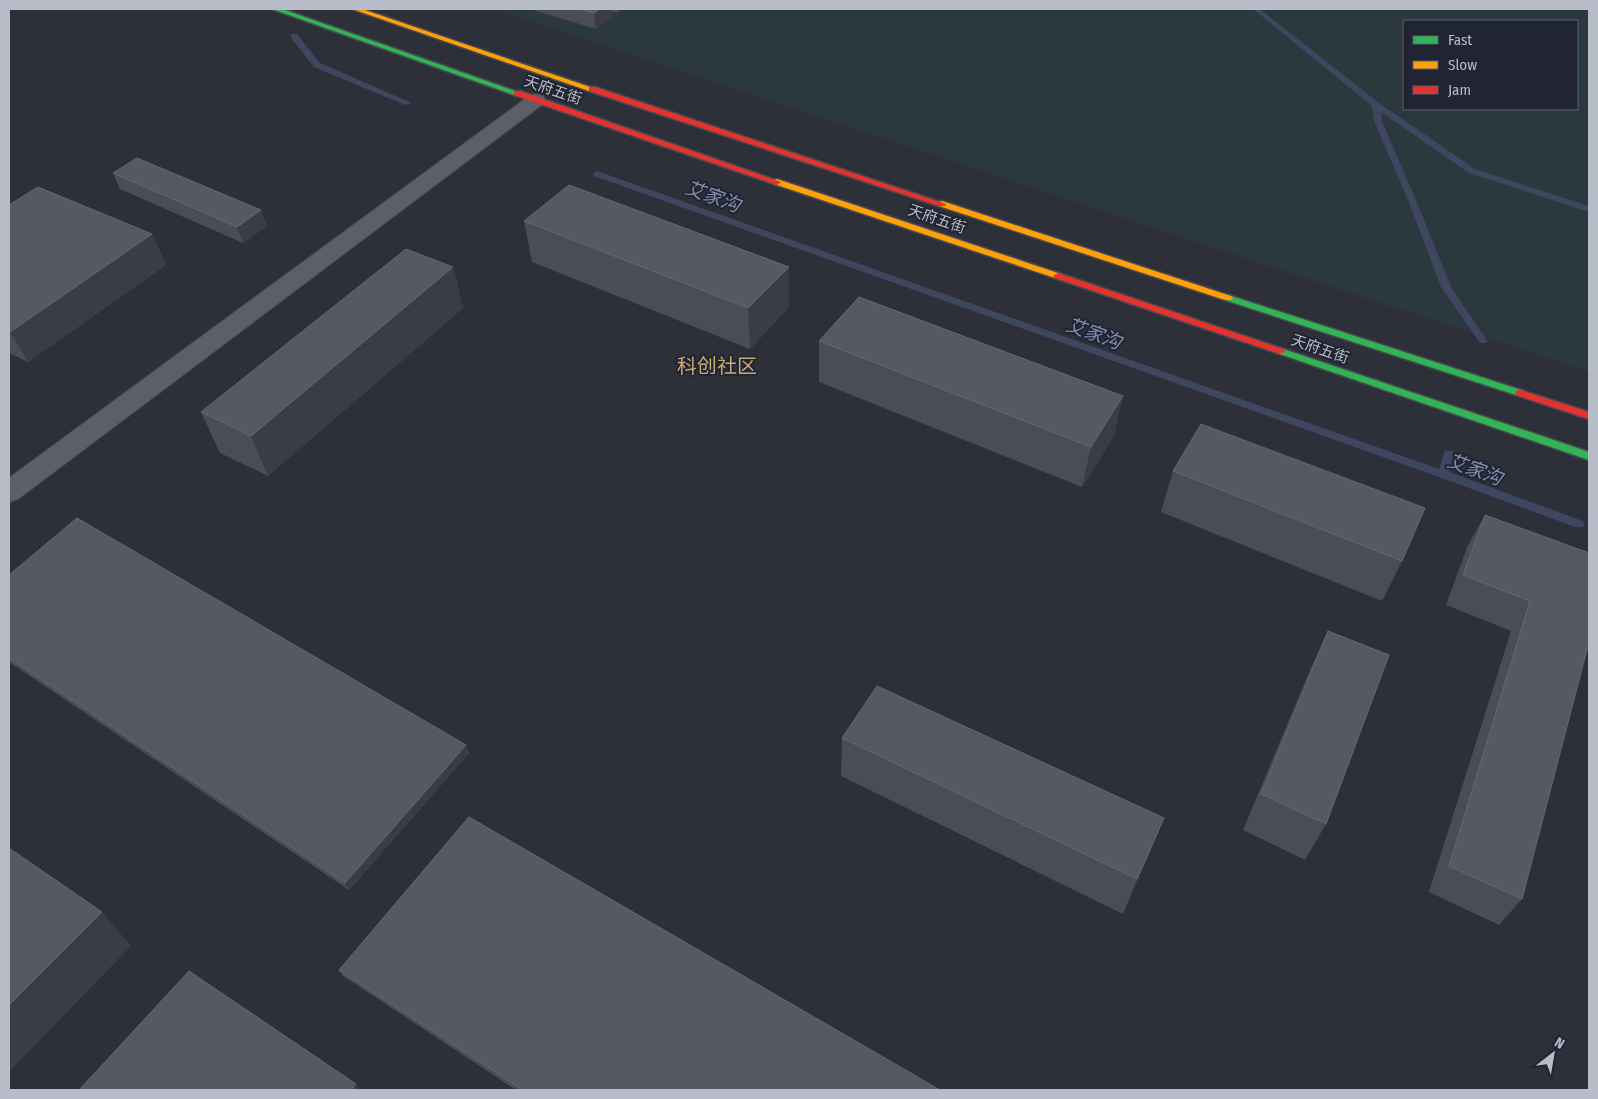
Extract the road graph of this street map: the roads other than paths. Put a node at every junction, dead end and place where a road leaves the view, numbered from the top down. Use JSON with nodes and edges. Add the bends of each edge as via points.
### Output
{"nodes":[{"id":1,"x":276,"y":9,"type":"edge"},
{"id":2,"x":356,"y":9,"type":"edge"},
{"id":3,"x":536,"y":100,"type":"junction"},
{"id":4,"x":1589,"y":416,"type":"edge"},
{"id":5,"x":1589,"y":456,"type":"edge"},
{"id":6,"x":9,"y":492,"type":"edge"}],
"edges":[{"from":1,"to":3,"type":"street","name":"天府五街"},
{"from":2,"to":4,"type":"street","name":"天府五街"},
{"from":3,"to":5,"type":"street","name":"天府五街"},
{"from":3,"to":6,"type":"street"}]}
